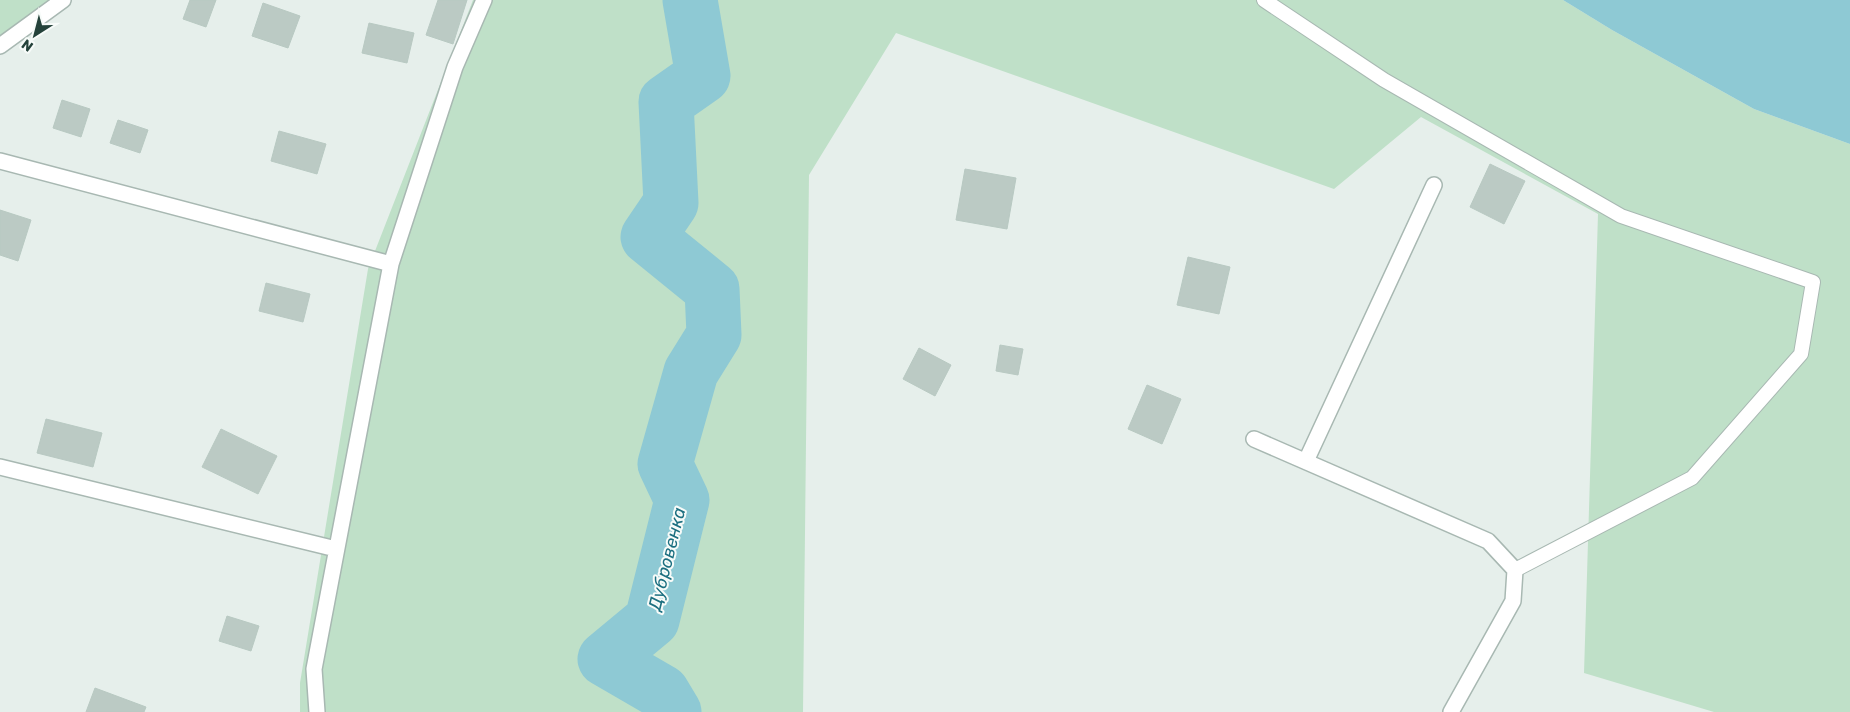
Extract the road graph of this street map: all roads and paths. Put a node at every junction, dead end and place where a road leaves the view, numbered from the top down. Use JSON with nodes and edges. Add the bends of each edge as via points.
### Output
{"nodes":[{"id":1,"x":63,"y":0,"type":"edge"},
{"id":2,"x":484,"y":0,"type":"edge"},
{"id":3,"x":1264,"y":0,"type":"edge"},
{"id":4,"x":0,"y":46,"type":"edge"},
{"id":5,"x":0,"y":161,"type":"edge"},
{"id":6,"x":1434,"y":184,"type":"dead end"},
{"id":7,"x":391,"y":264,"type":"junction"},
{"id":8,"x":1254,"y":439,"type":"dead end"},
{"id":9,"x":1306,"y":461,"type":"junction"},
{"id":10,"x":0,"y":467,"type":"edge"},
{"id":11,"x":336,"y":549,"type":"junction"},
{"id":12,"x":1515,"y":570,"type":"junction"},
{"id":13,"x":317,"y":712,"type":"edge"},
{"id":14,"x":1451,"y":712,"type":"edge"}],
"edges":[{"from":1,"to":4,"type":"street"},
{"from":2,"to":7,"type":"street","via":[[455,67]]},
{"from":3,"to":12,"type":"lane","via":[[1384,80],[1621,216],[1813,282],[1801,354],[1692,478]]},
{"from":5,"to":7,"type":"street"},
{"from":6,"to":9,"type":"street"},
{"from":7,"to":11,"type":"street"},
{"from":8,"to":9,"type":"street"},
{"from":9,"to":12,"type":"street","via":[[1488,541]]},
{"from":10,"to":11,"type":"street"},
{"from":11,"to":13,"type":"street","via":[[314,669]]},
{"from":12,"to":14,"type":"street","via":[[1513,601]]}]}
